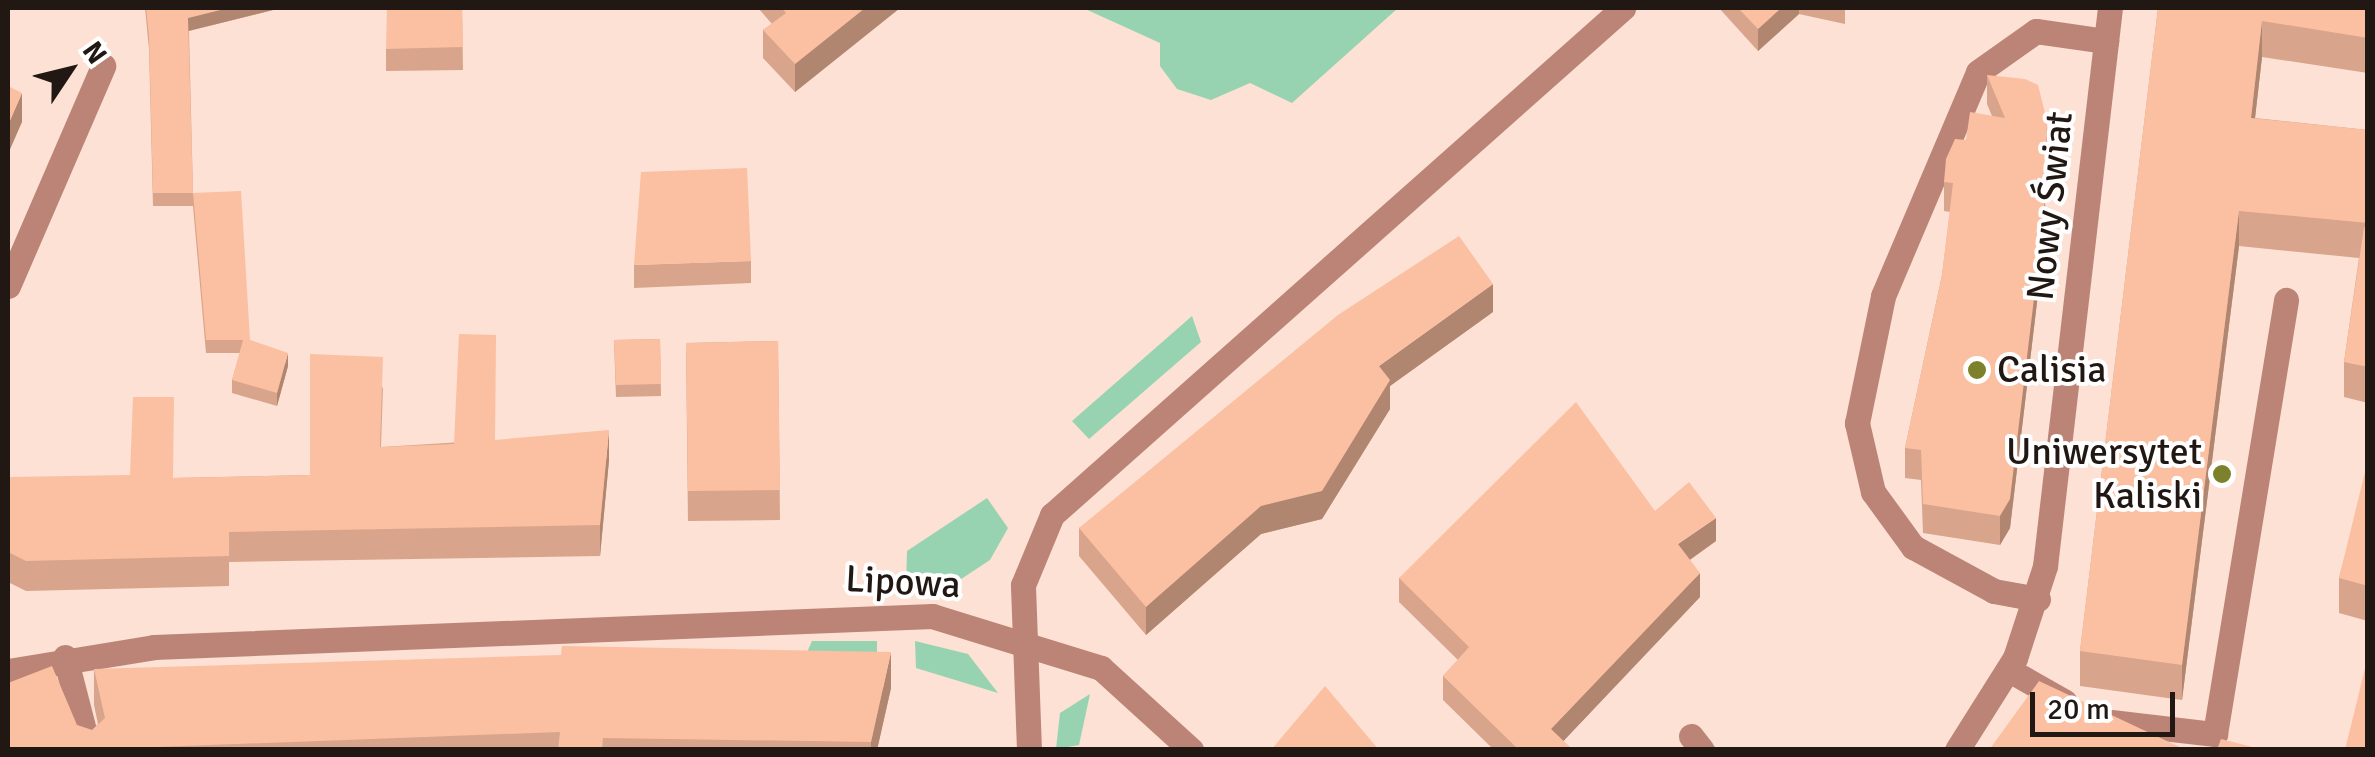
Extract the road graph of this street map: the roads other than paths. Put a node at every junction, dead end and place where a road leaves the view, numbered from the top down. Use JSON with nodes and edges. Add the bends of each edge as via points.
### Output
{"nodes":[{"id":1,"x":1623,"y":8,"type":"edge"},
{"id":2,"x":2110,"y":8,"type":"edge"},
{"id":3,"x":2106,"y":41,"type":"junction"},
{"id":4,"x":103,"y":66,"type":"dead end"},
{"id":5,"x":8,"y":286,"type":"edge"},
{"id":6,"x":2286,"y":300,"type":"dead end"},
{"id":7,"x":2038,"y":598,"type":"junction"},
{"id":8,"x":1022,"y":638,"type":"junction"},
{"id":9,"x":65,"y":657,"type":"junction"},
{"id":10,"x":2009,"y":670,"type":"junction"},
{"id":11,"x":8,"y":671,"type":"edge"},
{"id":12,"x":89,"y":750,"type":"edge"},
{"id":13,"x":1029,"y":750,"type":"edge"},
{"id":14,"x":1191,"y":750,"type":"edge"},
{"id":15,"x":1957,"y":750,"type":"edge"}],
"edges":[{"from":1,"to":8,"type":"street","via":[[1070,493],[1029,560]]},
{"from":2,"to":3,"type":"street","name":"Nowy Świat"},
{"from":3,"to":7,"type":"street","name":"Nowy Świat"},
{"from":3,"to":7,"type":"street","via":[[2036,32],[1978,72],[1883,296],[1862,383],[1860,456],[1890,522],[1940,567]]},
{"from":4,"to":5,"type":"street"},
{"from":6,"to":10,"type":"street","via":[[2216,734],[2126,728]]},
{"from":7,"to":10,"type":"street","name":"Nowy Świat"},
{"from":8,"to":9,"type":"street","name":"Lipowa","via":[[952,617],[892,614]]},
{"from":8,"to":13,"type":"street"},
{"from":8,"to":14,"type":"street","name":"Lipowa","via":[[1134,688]]},
{"from":9,"to":11,"type":"street","name":"Lipowa"},
{"from":9,"to":12,"type":"street"},
{"from":10,"to":15,"type":"street","name":"Nowy Świat"}]}
